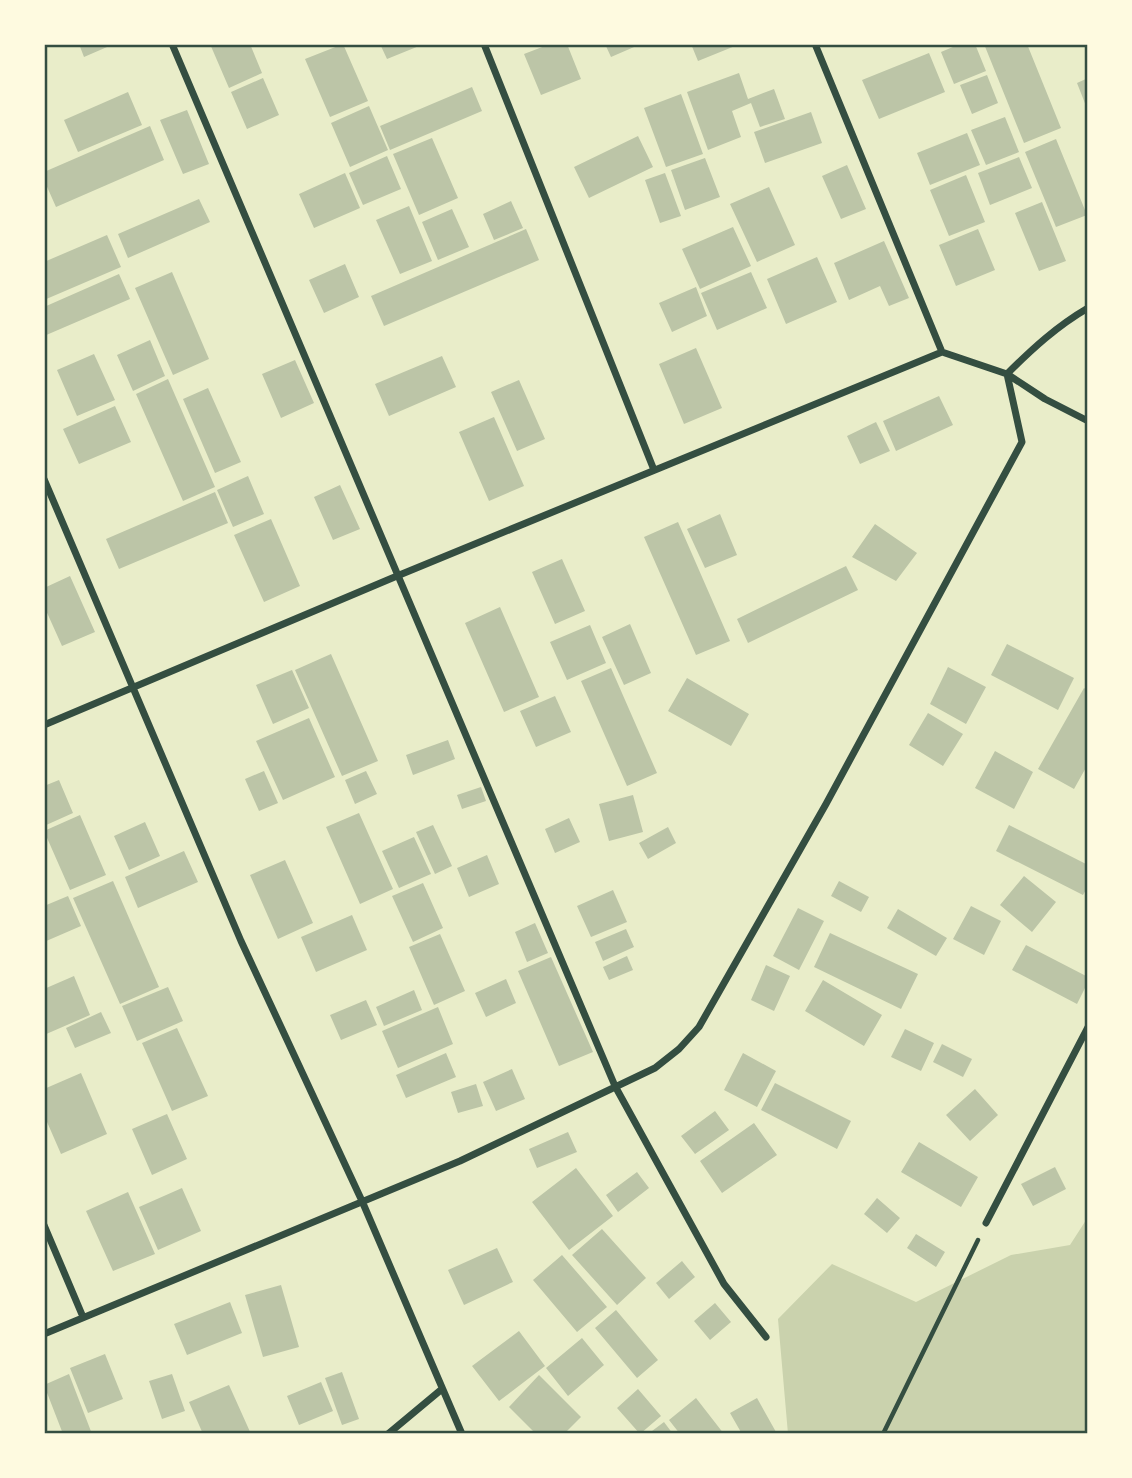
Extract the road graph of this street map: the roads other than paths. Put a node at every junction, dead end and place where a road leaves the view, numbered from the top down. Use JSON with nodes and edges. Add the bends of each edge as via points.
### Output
{"nodes":[{"id":1,"x":172,"y":44,"type":"edge"},
{"id":2,"x":484,"y":44,"type":"edge"},
{"id":3,"x":815,"y":44,"type":"edge"},
{"id":4,"x":1088,"y":308,"type":"edge"},
{"id":5,"x":942,"y":352,"type":"junction"},
{"id":6,"x":1007,"y":374,"type":"junction"},
{"id":7,"x":1088,"y":421,"type":"edge"},
{"id":8,"x":654,"y":470,"type":"junction"},
{"id":9,"x":44,"y":479,"type":"edge"},
{"id":10,"x":397,"y":576,"type":"junction"},
{"id":11,"x":132,"y":687,"type":"junction"},
{"id":12,"x":44,"y":725,"type":"edge"},
{"id":13,"x":1088,"y":1027,"type":"edge"},
{"id":14,"x":615,"y":1086,"type":"junction"},
{"id":15,"x":362,"y":1201,"type":"junction"},
{"id":16,"x":986,"y":1223,"type":"road end"},
{"id":17,"x":44,"y":1225,"type":"edge"},
{"id":18,"x":83,"y":1317,"type":"junction"},
{"id":19,"x":44,"y":1334,"type":"edge"},
{"id":20,"x":766,"y":1337,"type":"dead end"},
{"id":21,"x":442,"y":1389,"type":"junction"},
{"id":22,"x":388,"y":1434,"type":"edge"},
{"id":23,"x":462,"y":1434,"type":"edge"}],
"edges":[{"from":1,"to":10,"type":"street"},
{"from":2,"to":8,"type":"street"},
{"from":3,"to":5,"type":"street"},
{"from":4,"to":6,"type":"street","via":[[1041,340]]},
{"from":5,"to":6,"type":"street"},
{"from":5,"to":8,"type":"street"},
{"from":6,"to":7,"type":"street"},
{"from":6,"to":14,"type":"street","via":[[1022,442],[826,804],[699,1027],[655,1068]]},
{"from":8,"to":10,"type":"street"},
{"from":9,"to":11,"type":"street"},
{"from":10,"to":11,"type":"street"},
{"from":10,"to":14,"type":"street"},
{"from":11,"to":12,"type":"street"},
{"from":11,"to":15,"type":"street","via":[[241,941]]},
{"from":13,"to":16,"type":"street"},
{"from":14,"to":15,"type":"street"},
{"from":14,"to":20,"type":"street","via":[[724,1284]]},
{"from":15,"to":18,"type":"street"},
{"from":15,"to":21,"type":"street"},
{"from":17,"to":18,"type":"street"},
{"from":18,"to":19,"type":"street"},
{"from":21,"to":22,"type":"street"},
{"from":21,"to":23,"type":"street"}]}
